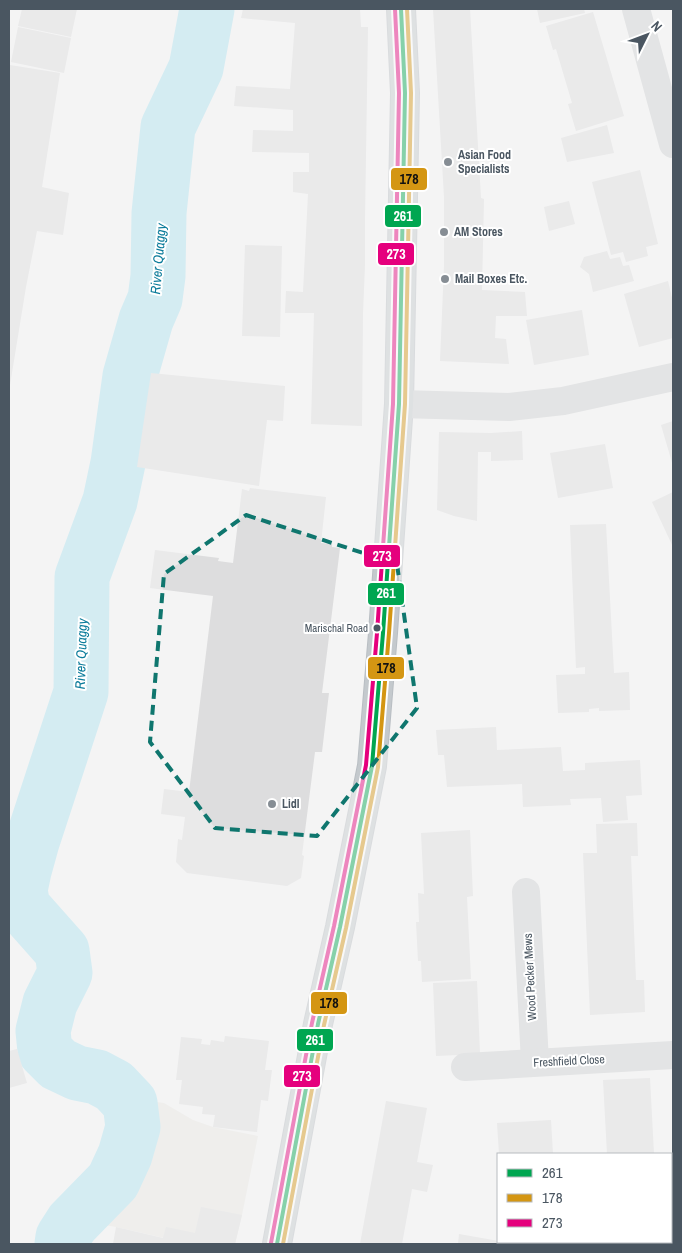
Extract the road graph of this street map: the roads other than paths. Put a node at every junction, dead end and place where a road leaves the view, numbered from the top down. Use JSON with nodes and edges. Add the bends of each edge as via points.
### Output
{"nodes":[{"id":1,"x":401,"y":9,"type":"edge"},
{"id":2,"x":636,"y":9,"type":"edge"},
{"id":3,"x":673,"y":144,"type":"edge"},
{"id":4,"x":673,"y":377,"type":"edge"},
{"id":5,"x":399,"y":404,"type":"junction"},
{"id":6,"x":526,"y":892,"type":"dead end"},
{"id":7,"x":673,"y":1055,"type":"edge"},
{"id":8,"x":535,"y":1062,"type":"junction"},
{"id":9,"x":465,"y":1067,"type":"dead end"},
{"id":10,"x":277,"y":1244,"type":"edge"}],
"edges":[{"from":1,"to":5,"type":"highway","via":[[405,93]]},
{"from":2,"to":3,"type":"street"},
{"from":4,"to":5,"type":"street","via":[[564,401],[509,407]]},
{"from":5,"to":10,"type":"highway","via":[[372,766],[318,1024]]},
{"from":6,"to":8,"type":"street","name":"Wood Pecker Mews"},
{"from":7,"to":8,"type":"street","name":"Freshfield Close"},
{"from":8,"to":9,"type":"street","name":"Freshfield Close"}]}
